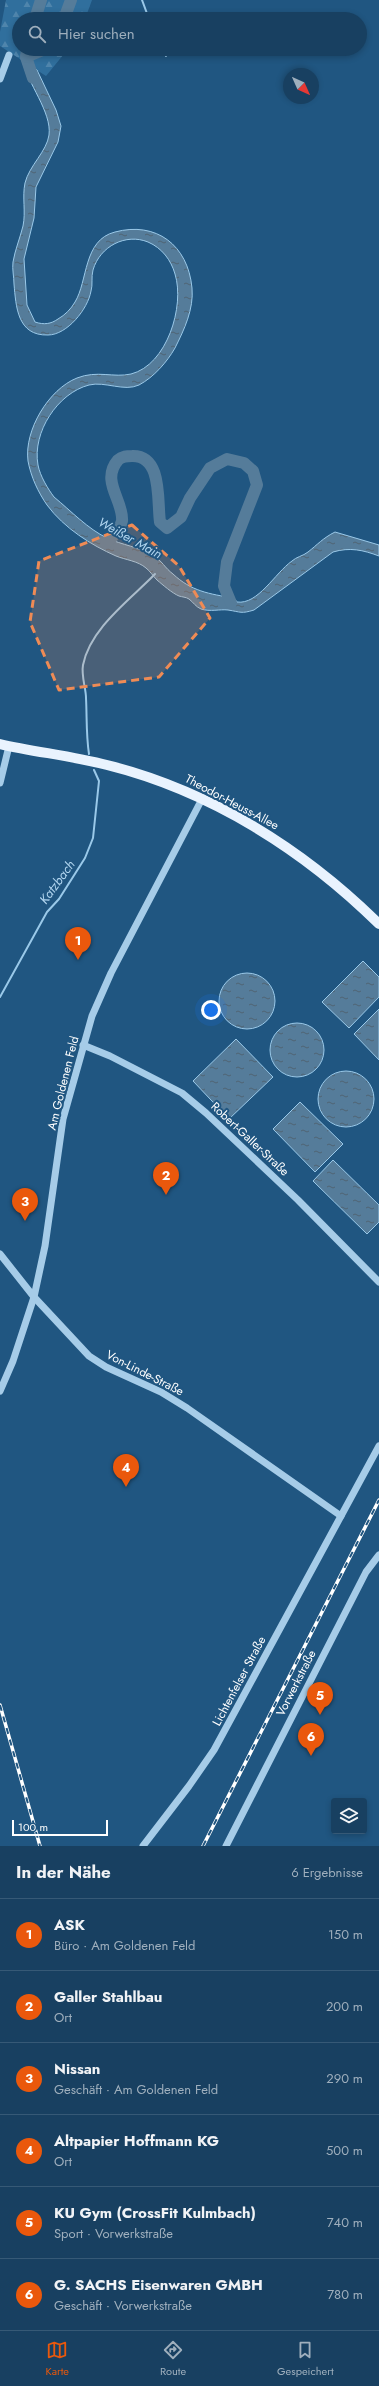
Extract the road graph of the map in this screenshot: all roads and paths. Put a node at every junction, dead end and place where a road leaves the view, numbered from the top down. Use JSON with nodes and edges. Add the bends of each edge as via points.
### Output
{"nodes":[{"id":1,"x":9,"y":55,"type":"dead end"},
{"id":2,"x":0,"y":79,"type":"edge"},
{"id":3,"x":5,"y":745,"type":"edge"},
{"id":4,"x":0,"y":783,"type":"edge"},
{"id":5,"x":202,"y":799,"type":"junction"},
{"id":6,"x":379,"y":924,"type":"edge"},
{"id":7,"x":83,"y":1045,"type":"junction"},
{"id":8,"x":0,"y":1254,"type":"edge"},
{"id":9,"x":379,"y":1282,"type":"edge"},
{"id":10,"x":34,"y":1297,"type":"junction"},
{"id":11,"x":0,"y":1391,"type":"edge"},
{"id":12,"x":379,"y":1446,"type":"edge"},
{"id":13,"x":341,"y":1516,"type":"junction"},
{"id":14,"x":379,"y":1555,"type":"edge"},
{"id":15,"x":143,"y":1846,"type":"edge"},
{"id":16,"x":226,"y":1846,"type":"edge"}],
"edges":[{"from":1,"to":2,"type":"street"},
{"from":3,"to":4,"type":"street"},
{"from":3,"to":5,"type":"main road","name":"Theodor-Heuss-Allee","via":[[108,765]]},
{"from":5,"to":6,"type":"main road","name":"Theodor-Heuss-Allee","via":[[283,844],[332,881]]},
{"from":5,"to":7,"type":"street","name":"Am Goldenen Feld","via":[[111,973],[92,1016]]},
{"from":7,"to":9,"type":"street","name":"Robert-Galler-Straße","via":[[182,1092],[287,1190]]},
{"from":7,"to":10,"type":"street","name":"Am Goldenen Feld","via":[[64,1119],[45,1246]]},
{"from":8,"to":10,"type":"street","name":"Von-Linde-Straße"},
{"from":10,"to":11,"type":"street","name":"Am Goldenen Feld","via":[[13,1361]]},
{"from":10,"to":13,"type":"street","name":"Von-Linde-Straße","via":[[90,1356],[106,1367],[161,1392],[187,1408]]},
{"from":12,"to":13,"type":"street"},
{"from":13,"to":15,"type":"street","name":"Lichtenfelser Straße","via":[[214,1750],[190,1786]]},
{"from":14,"to":16,"type":"street","name":"Vorwerkstraße","via":[[359,1586]]}]}
